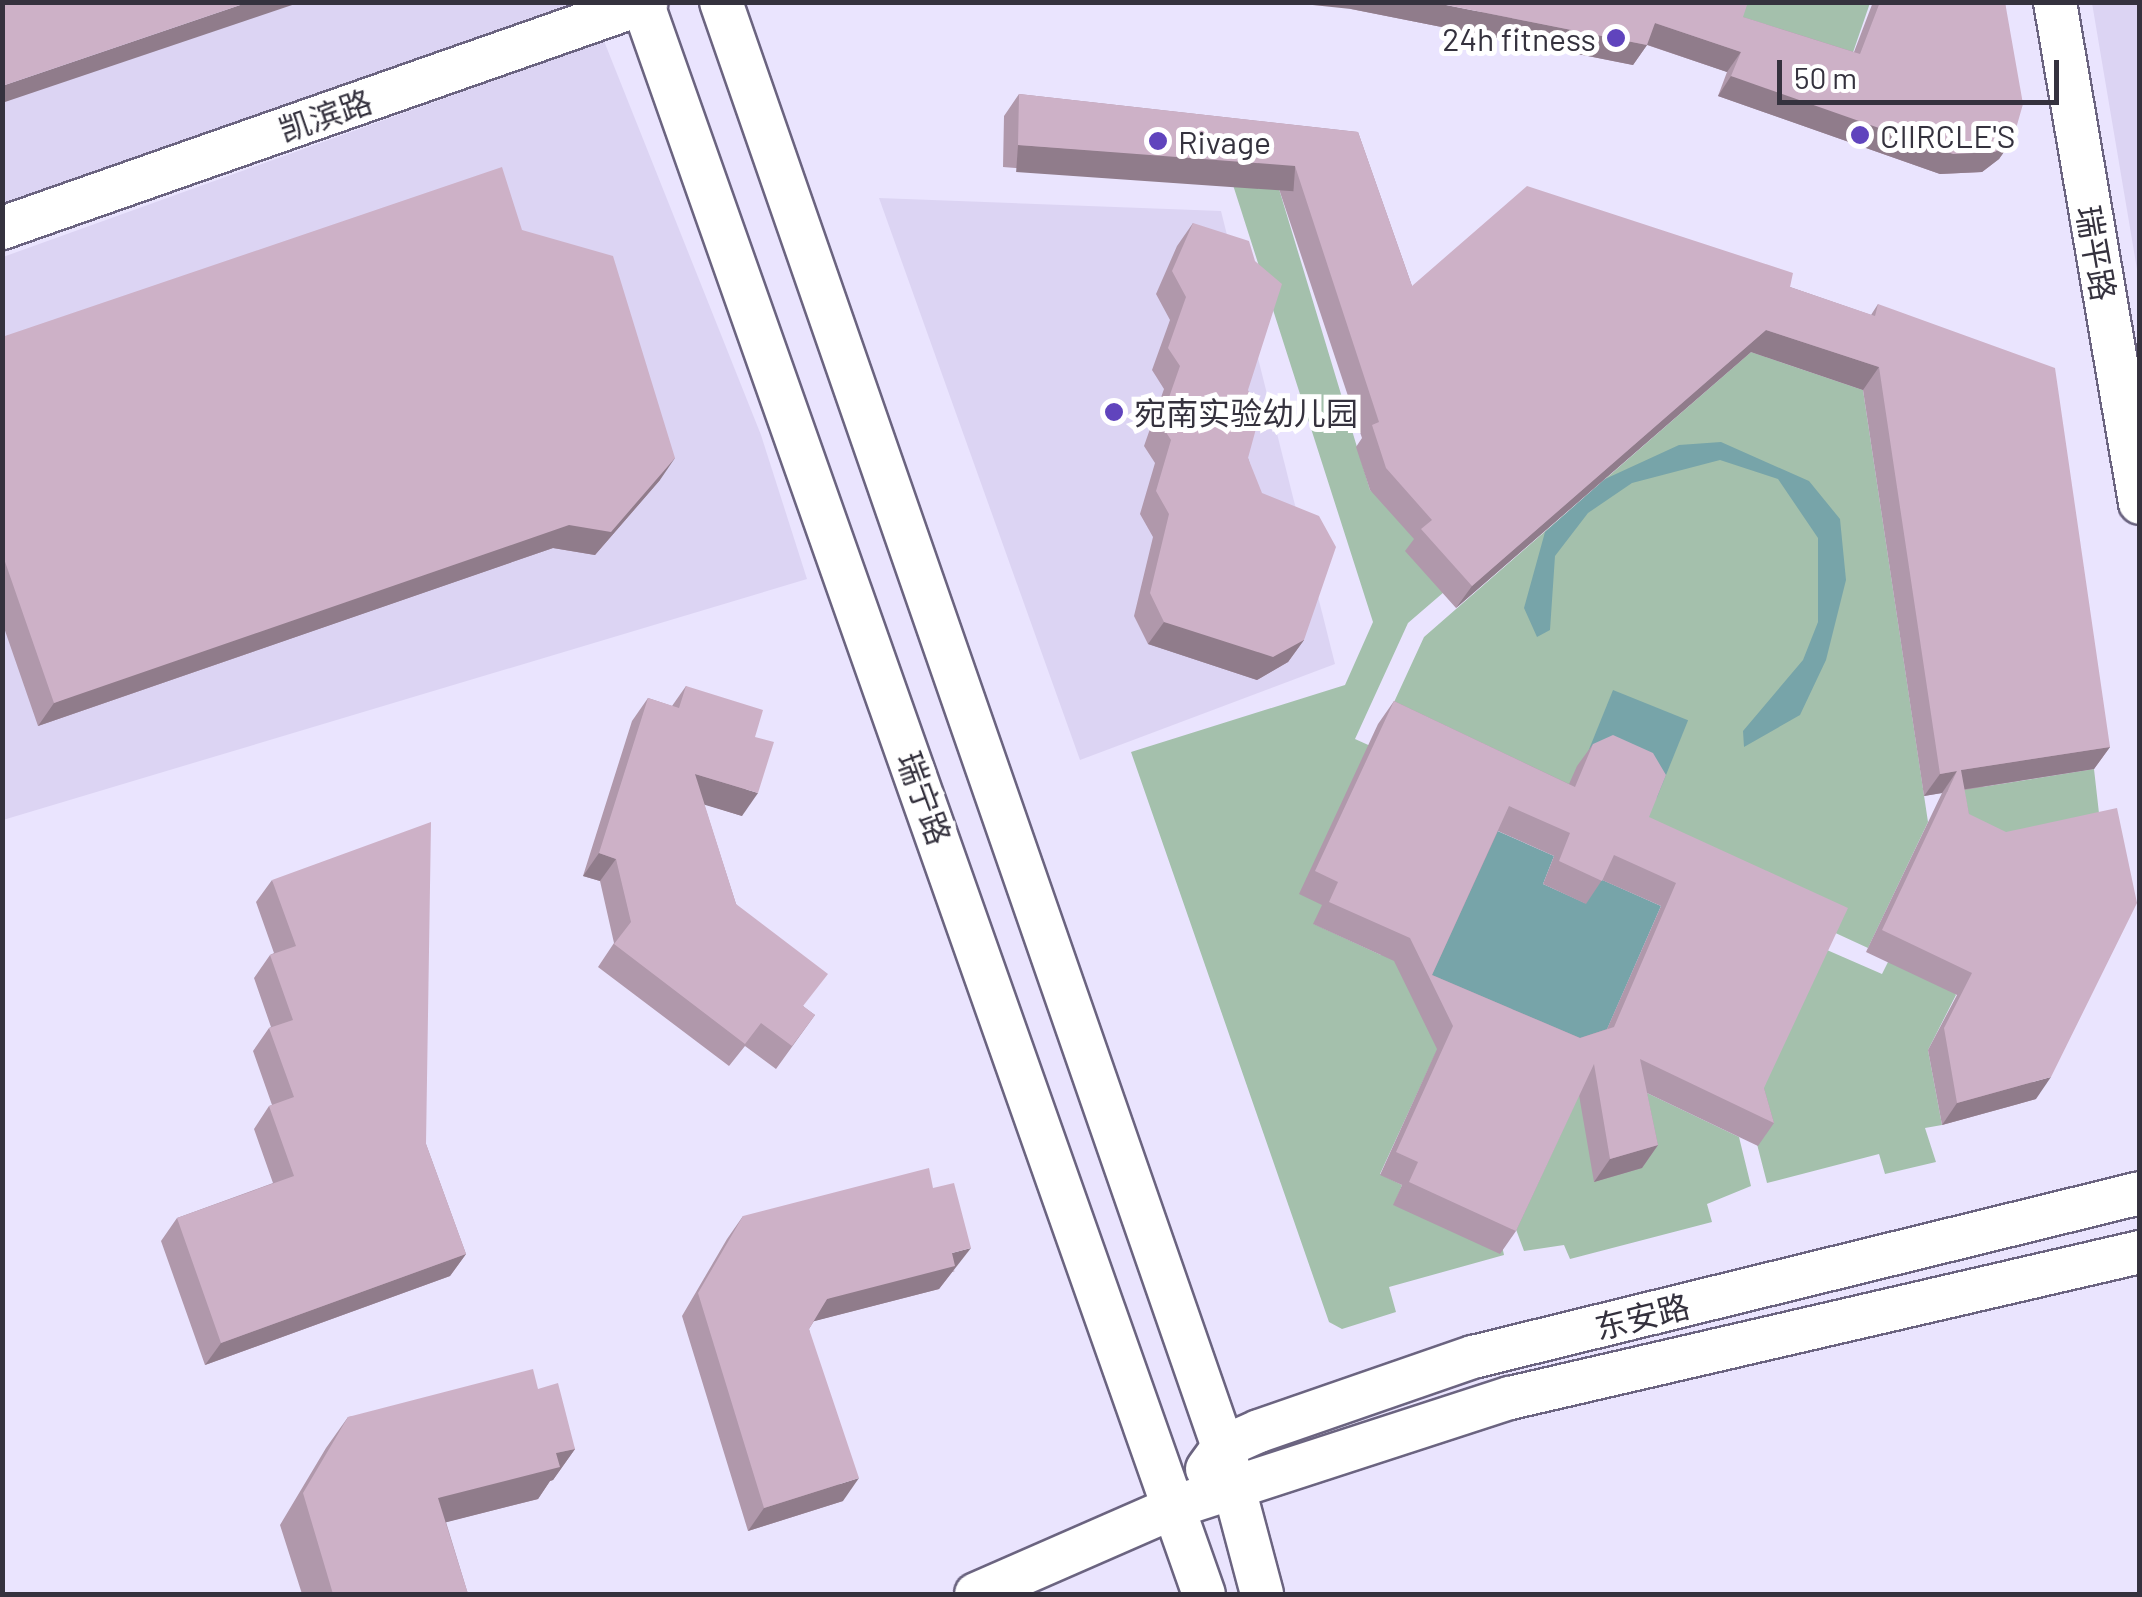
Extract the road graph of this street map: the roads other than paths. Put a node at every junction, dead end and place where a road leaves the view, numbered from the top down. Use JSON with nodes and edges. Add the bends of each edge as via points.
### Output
{"nodes":[{"id":1,"x":720,"y":2,"type":"edge"},
{"id":2,"x":2054,"y":2,"type":"edge"},
{"id":3,"x":644,"y":3,"type":"edge"},
{"id":4,"x":2,"y":228,"type":"edge"},
{"id":5,"x":2140,"y":503,"type":"edge"},
{"id":6,"x":2140,"y":1193,"type":"edge"},
{"id":7,"x":2140,"y":1252,"type":"edge"},
{"id":8,"x":1229,"y":1467,"type":"junction"},
{"id":9,"x":1180,"y":1505,"type":"junction"},
{"id":10,"x":976,"y":1594,"type":"edge"},
{"id":11,"x":1204,"y":1594,"type":"edge"},
{"id":12,"x":1262,"y":1594,"type":"edge"}],
"edges":[{"from":1,"to":8,"type":"street","name":"瑞宁路"},
{"from":2,"to":5,"type":"street","name":"瑞平路"},
{"from":3,"to":4,"type":"street","name":"凯滨路"},
{"from":3,"to":9,"type":"street","name":"瑞宁路"},
{"from":6,"to":8,"type":"street","name":"东安路","via":[[1473,1358]]},
{"from":7,"to":8,"type":"street","name":"东安路"},
{"from":8,"to":9,"type":"street","name":"东安路"},
{"from":8,"to":12,"type":"street","name":"瑞宁路"},
{"from":9,"to":10,"type":"street","name":"东安路"},
{"from":9,"to":11,"type":"street","name":"瑞宁路"}]}
